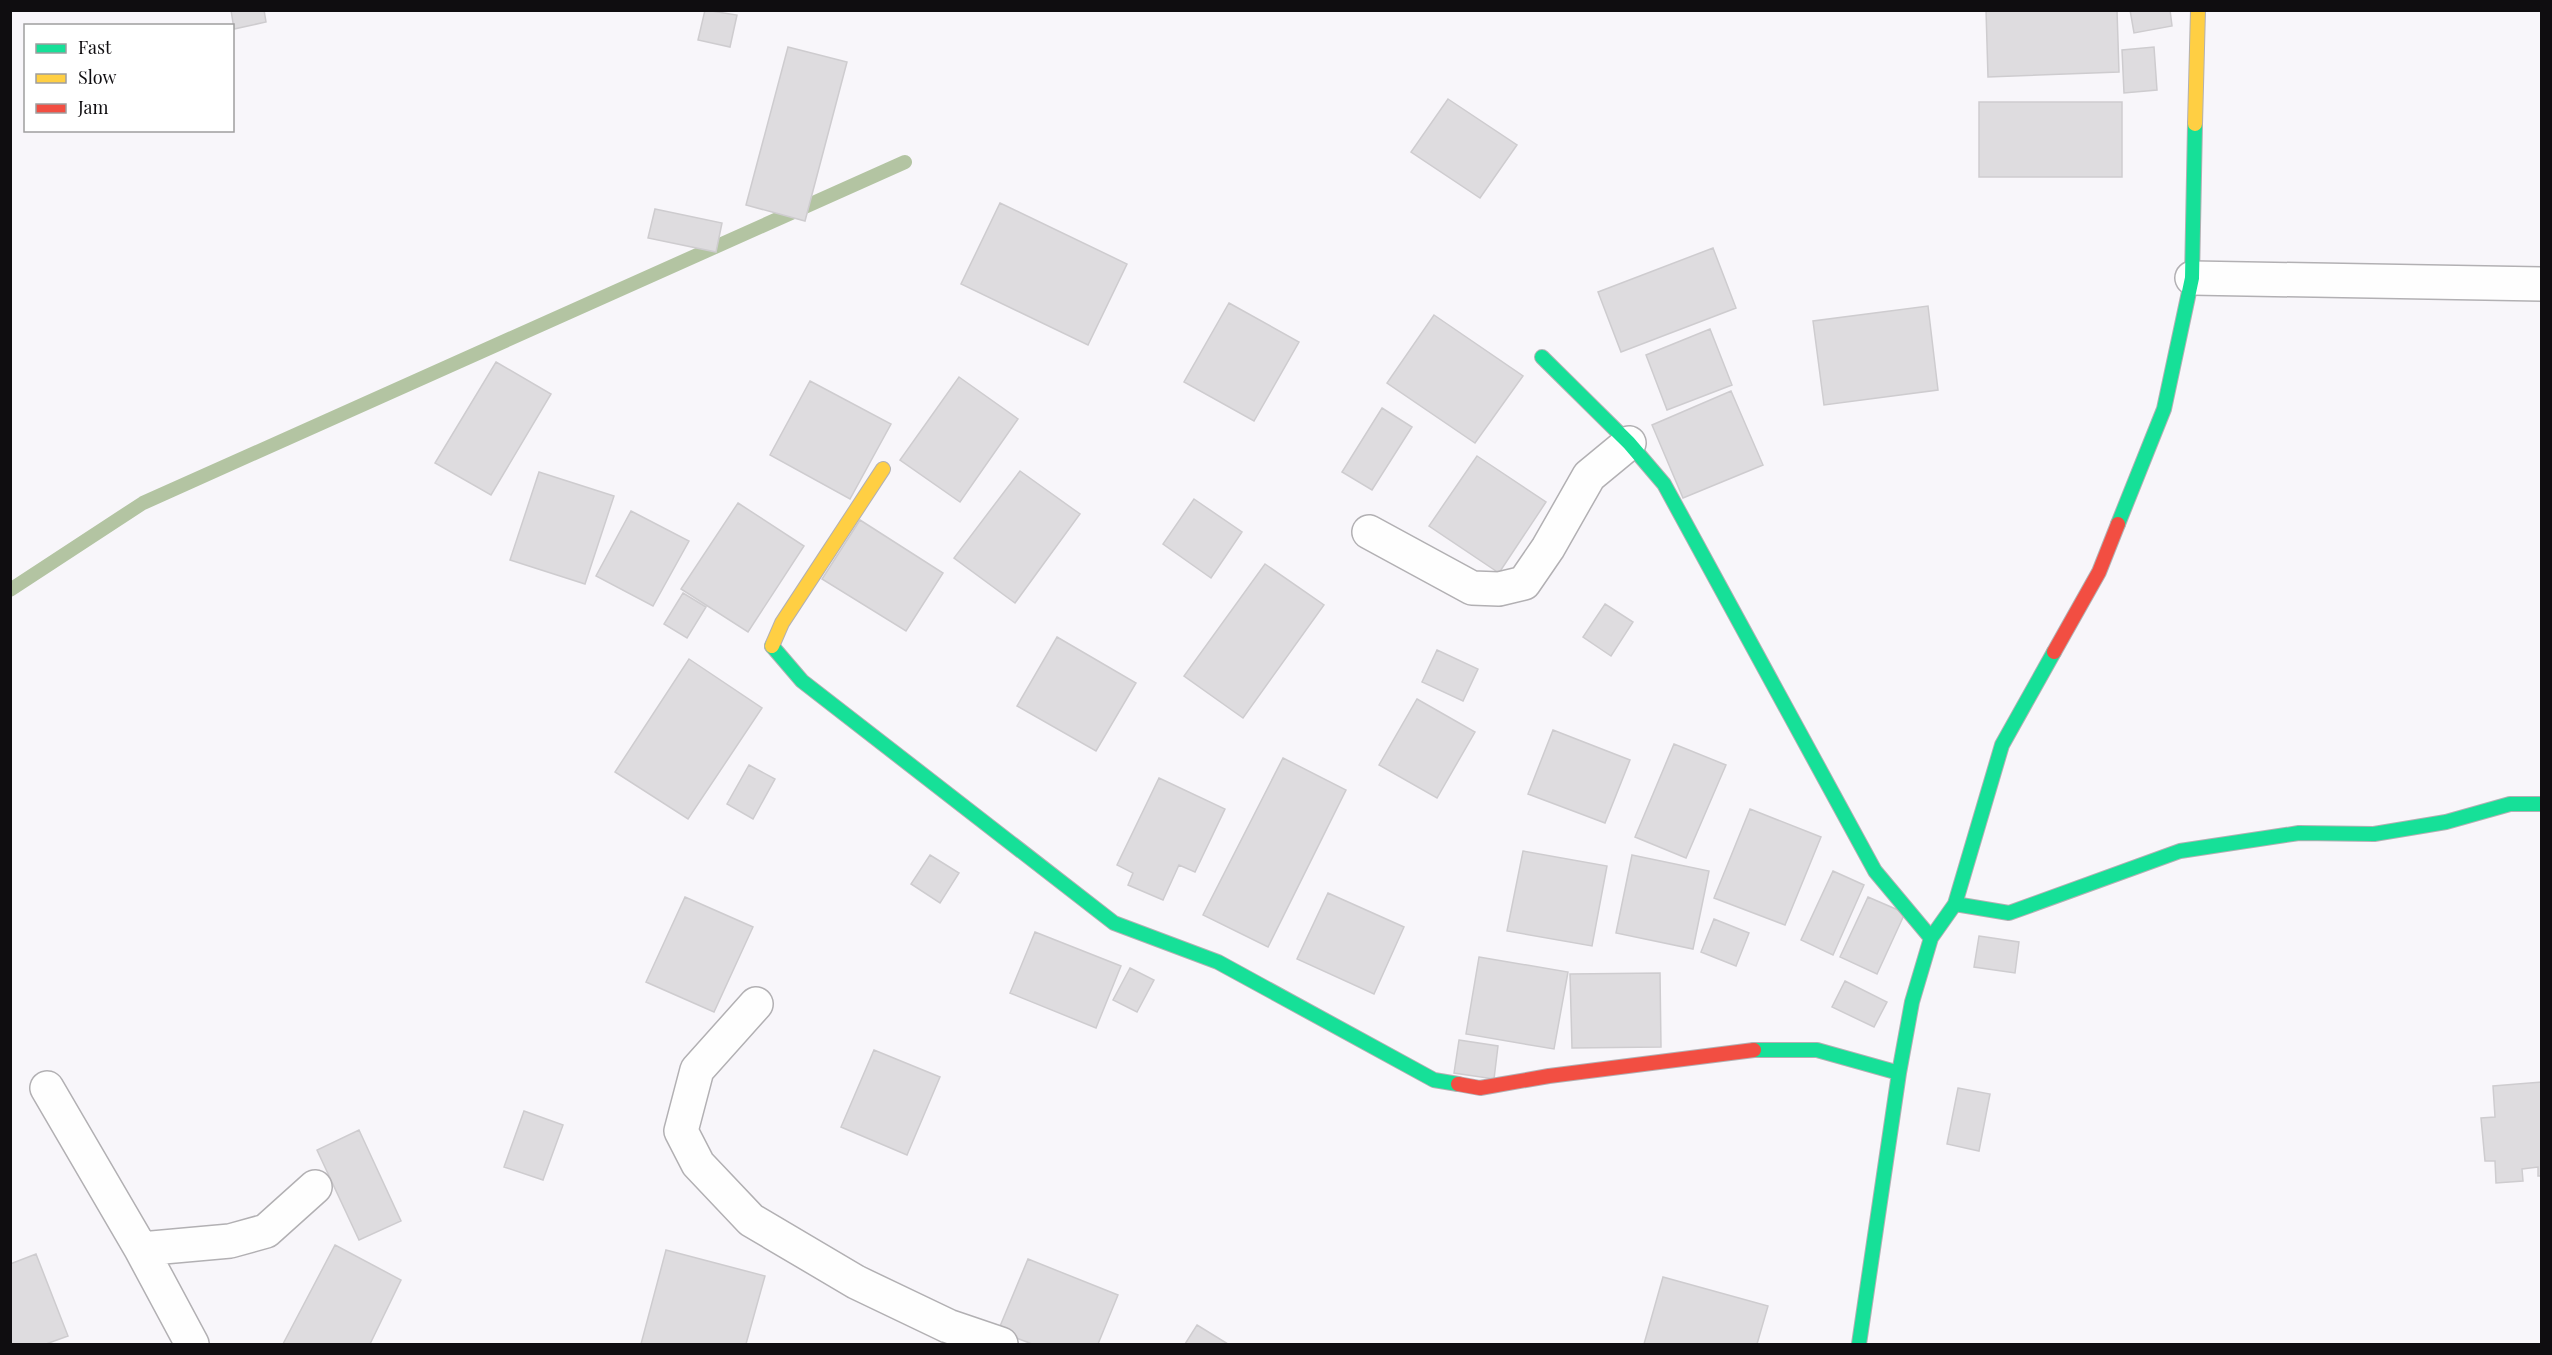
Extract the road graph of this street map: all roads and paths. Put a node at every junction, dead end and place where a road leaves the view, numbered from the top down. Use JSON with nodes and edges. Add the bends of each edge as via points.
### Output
{"nodes":[{"id":1,"x":2198,"y":10,"type":"edge"},
{"id":2,"x":2192,"y":278,"type":"junction"},
{"id":3,"x":2541,"y":284,"type":"edge"},
{"id":4,"x":1542,"y":357,"type":"dead end"},
{"id":5,"x":1629,"y":443,"type":"junction"},
{"id":6,"x":883,"y":469,"type":"dead end"},
{"id":7,"x":1369,"y":532,"type":"dead end"},
{"id":8,"x":2541,"y":804,"type":"edge"},
{"id":9,"x":1955,"y":904,"type":"junction"},
{"id":10,"x":1931,"y":938,"type":"junction"},
{"id":11,"x":756,"y":1004,"type":"dead end"},
{"id":12,"x":1899,"y":1073,"type":"junction"},
{"id":13,"x":47,"y":1088,"type":"dead end"},
{"id":14,"x":315,"y":1187,"type":"dead end"},
{"id":15,"x":141,"y":1249,"type":"junction"},
{"id":16,"x":192,"y":1344,"type":"edge"},
{"id":17,"x":1001,"y":1344,"type":"edge"},
{"id":18,"x":1859,"y":1344,"type":"edge"}],
"edges":[{"from":1,"to":2,"type":"street"},
{"from":2,"to":3,"type":"street"},
{"from":2,"to":9,"type":"street","via":[[2163,409],[2099,572],[2002,745]]},
{"from":4,"to":5,"type":"street"},
{"from":5,"to":7,"type":"street","via":[[1589,476],[1524,583],[1499,590],[1472,588]]},
{"from":5,"to":10,"type":"street","via":[[1664,484],[1875,871]]},
{"from":6,"to":12,"type":"street","via":[[771,645],[802,681],[1114,923],[1218,962],[1434,1080],[1480,1088],[1758,1050],[1817,1050]]},
{"from":8,"to":9,"type":"street","via":[[2510,804],[2446,822],[2374,834],[2299,833],[2180,851],[2009,913]]},
{"from":9,"to":10,"type":"street"},
{"from":10,"to":12,"type":"street","via":[[1912,1002]]},
{"from":11,"to":17,"type":"street","via":[[697,1070],[681,1131],[698,1164],[751,1221],[856,1282],[948,1326]]},
{"from":12,"to":18,"type":"street"},
{"from":13,"to":15,"type":"street"},
{"from":14,"to":15,"type":"street","via":[[266,1231],[230,1241]]},
{"from":15,"to":16,"type":"street"}]}
